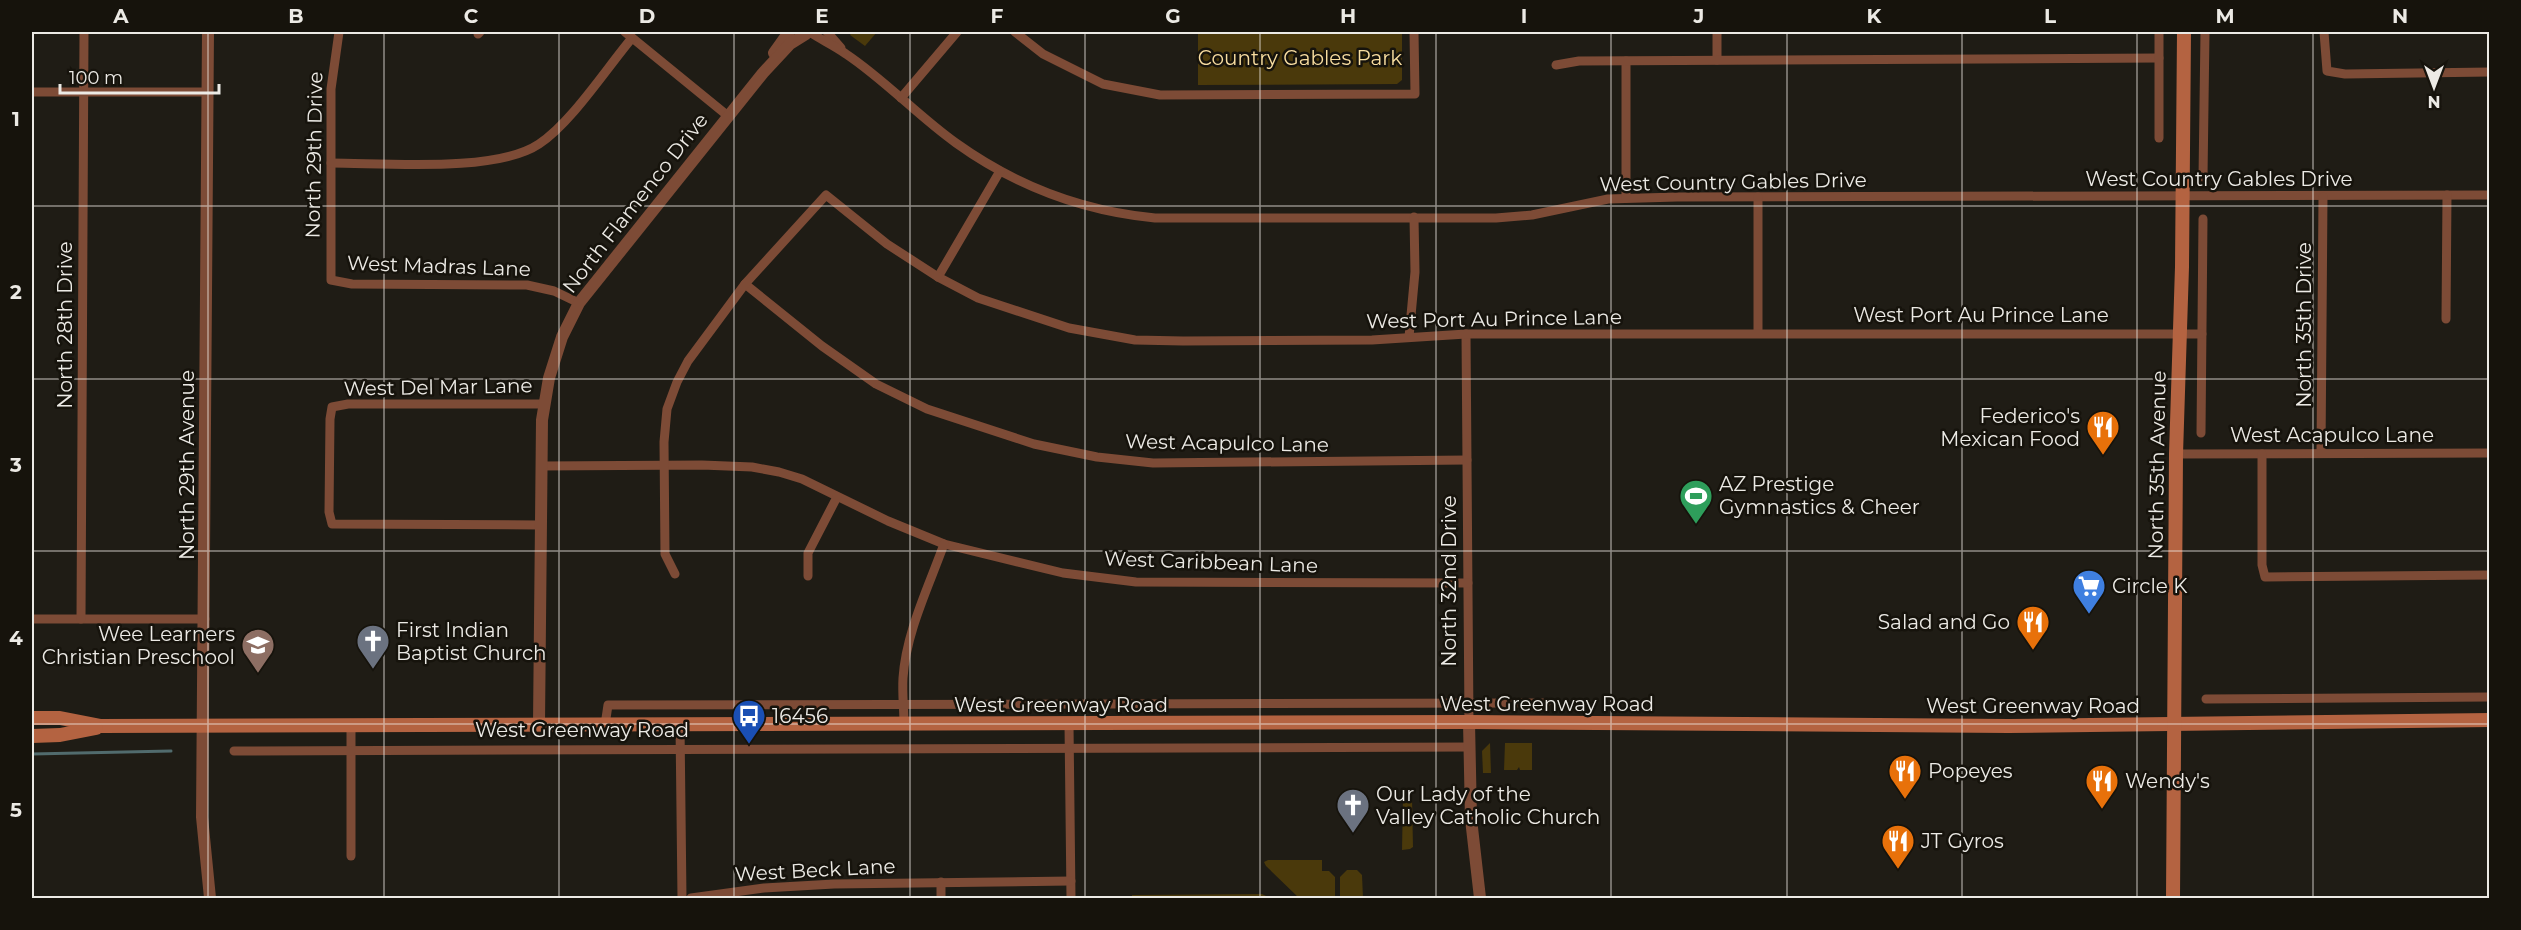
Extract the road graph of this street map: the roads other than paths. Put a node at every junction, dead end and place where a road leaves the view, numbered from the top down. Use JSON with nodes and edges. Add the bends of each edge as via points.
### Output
{"nodes":[{"id":1,"x":84,"y":32,"type":"edge"},
{"id":2,"x":208,"y":32,"type":"edge"},
{"id":3,"x":339,"y":32,"type":"edge"},
{"id":4,"x":789,"y":32,"type":"edge"},
{"id":5,"x":807,"y":32,"type":"edge"},
{"id":6,"x":827,"y":32,"type":"edge"},
{"id":7,"x":957,"y":32,"type":"edge"},
{"id":8,"x":1015,"y":32,"type":"edge"},
{"id":9,"x":1414,"y":32,"type":"edge"},
{"id":10,"x":1717,"y":32,"type":"edge"},
{"id":11,"x":2159,"y":32,"type":"edge"},
{"id":12,"x":2184,"y":32,"type":"edge"},
{"id":13,"x":2205,"y":32,"type":"edge"},
{"id":14,"x":2325,"y":32,"type":"edge"},
{"id":15,"x":628,"y":35,"type":"edge"},
{"id":16,"x":847,"y":54,"type":"junction"},
{"id":17,"x":2159,"y":58,"type":"junction"},
{"id":18,"x":1717,"y":60,"type":"junction"},
{"id":19,"x":1626,"y":61,"type":"junction"},
{"id":20,"x":1556,"y":65,"type":"dead end"},
{"id":21,"x":2490,"y":72,"type":"edge"},
{"id":22,"x":763,"y":73,"type":"junction"},
{"id":23,"x":32,"y":92,"type":"edge"},
{"id":24,"x":84,"y":92,"type":"junction"},
{"id":25,"x":208,"y":92,"type":"junction"},
{"id":26,"x":901,"y":99,"type":"junction"},
{"id":27,"x":728,"y":116,"type":"junction"},
{"id":28,"x":2159,"y":138,"type":"dead end"},
{"id":29,"x":331,"y":163,"type":"junction"},
{"id":30,"x":999,"y":171,"type":"junction"},
{"id":31,"x":2203,"y":177,"type":"dead end"},
{"id":32,"x":2447,"y":195,"type":"junction"},
{"id":33,"x":2490,"y":195,"type":"edge"},
{"id":34,"x":1758,"y":197,"type":"junction"},
{"id":35,"x":2323,"y":197,"type":"junction"},
{"id":36,"x":1626,"y":198,"type":"junction"},
{"id":37,"x":2183,"y":198,"type":"junction"},
{"id":38,"x":1414,"y":217,"type":"junction"},
{"id":39,"x":2203,"y":219,"type":"dead end"},
{"id":40,"x":938,"y":277,"type":"junction"},
{"id":41,"x":331,"y":280,"type":"joint"},
{"id":42,"x":745,"y":284,"type":"junction"},
{"id":43,"x":579,"y":303,"type":"junction"},
{"id":44,"x":2446,"y":319,"type":"dead end"},
{"id":45,"x":1758,"y":333,"type":"junction"},
{"id":46,"x":1466,"y":334,"type":"junction"},
{"id":47,"x":2179,"y":334,"type":"junction"},
{"id":48,"x":2202,"y":334,"type":"junction"},
{"id":49,"x":1409,"y":337,"type":"junction"},
{"id":50,"x":544,"y":404,"type":"junction"},
{"id":51,"x":2201,"y":433,"type":"dead end"},
{"id":52,"x":2321,"y":453,"type":"junction"},
{"id":53,"x":2490,"y":453,"type":"edge"},
{"id":54,"x":2176,"y":454,"type":"junction"},
{"id":55,"x":2262,"y":454,"type":"junction"},
{"id":56,"x":1467,"y":460,"type":"junction"},
{"id":57,"x":664,"y":465,"type":"junction"},
{"id":58,"x":541,"y":466,"type":"junction"},
{"id":59,"x":837,"y":497,"type":"junction"},
{"id":60,"x":540,"y":525,"type":"junction"},
{"id":61,"x":944,"y":544,"type":"junction"},
{"id":62,"x":675,"y":574,"type":"dead end"},
{"id":63,"x":2490,"y":575,"type":"edge"},
{"id":64,"x":808,"y":576,"type":"dead end"},
{"id":65,"x":1468,"y":583,"type":"junction"},
{"id":66,"x":32,"y":619,"type":"edge"},
{"id":67,"x":81,"y":619,"type":"junction"},
{"id":68,"x":206,"y":619,"type":"junction"},
{"id":69,"x":2490,"y":697,"type":"edge"},
{"id":70,"x":2206,"y":699,"type":"dead end"},
{"id":71,"x":1469,"y":702,"type":"junction"},
{"id":72,"x":1546,"y":703,"type":"dead end"},
{"id":73,"x":904,"y":706,"type":"junction"},
{"id":74,"x":32,"y":718,"type":"edge"},
{"id":75,"x":2490,"y":720,"type":"edge"},
{"id":76,"x":1469,"y":722,"type":"junction"},
{"id":77,"x":539,"y":724,"type":"junction"},
{"id":78,"x":904,"y":724,"type":"junction"},
{"id":79,"x":1069,"y":724,"type":"junction"},
{"id":80,"x":2173,"y":724,"type":"junction"},
{"id":81,"x":605,"y":725,"type":"junction"},
{"id":82,"x":680,"y":725,"type":"junction"},
{"id":83,"x":100,"y":726,"type":"junction"},
{"id":84,"x":204,"y":726,"type":"junction"},
{"id":85,"x":351,"y":726,"type":"junction"},
{"id":86,"x":32,"y":736,"type":"edge"},
{"id":87,"x":1470,"y":747,"type":"junction"},
{"id":88,"x":351,"y":750,"type":"junction"},
{"id":89,"x":680,"y":750,"type":"junction"},
{"id":90,"x":1070,"y":750,"type":"junction"},
{"id":91,"x":234,"y":751,"type":"dead end"},
{"id":92,"x":351,"y":856,"type":"dead end"},
{"id":93,"x":1071,"y":881,"type":"junction"},
{"id":94,"x":941,"y":882,"type":"junction"},
{"id":95,"x":210,"y":898,"type":"edge"},
{"id":96,"x":682,"y":898,"type":"edge"},
{"id":97,"x":691,"y":898,"type":"edge"},
{"id":98,"x":941,"y":898,"type":"edge"},
{"id":99,"x":1071,"y":898,"type":"edge"},
{"id":100,"x":1480,"y":898,"type":"edge"},
{"id":101,"x":2173,"y":898,"type":"edge"}],
"edges":[{"from":1,"to":24,"type":"street","name":"North 28th Drive"},
{"from":2,"to":25,"type":"street","name":"North 29th Avenue"},
{"from":3,"to":29,"type":"street","name":"North 29th Drive","via":[[332,73]]},
{"from":4,"to":22,"type":"street","name":"North Flamenco Drive"},
{"from":5,"to":16,"type":"street","name":"West Country Gables Drive"},
{"from":5,"to":22,"type":"street","name":"North Flamenco Drive"},
{"from":6,"to":16,"type":"street","name":"West Country Gables Drive"},
{"from":7,"to":26,"type":"street"},
{"from":8,"to":9,"type":"street","via":[[1043,54],[1103,84],[1160,95],[1415,94]]},
{"from":10,"to":18,"type":"street"},
{"from":11,"to":17,"type":"street"},
{"from":12,"to":37,"type":"main road","name":"North 35th Avenue"},
{"from":13,"to":31,"type":"street"},
{"from":14,"to":21,"type":"street","via":[[2327,71]]},
{"from":15,"to":27,"type":"street"},
{"from":15,"to":29,"type":"street","via":[[565,120],[523,153],[488,162]]},
{"from":16,"to":26,"type":"street","name":"West Country Gables Drive"},
{"from":17,"to":18,"type":"street"},
{"from":17,"to":28,"type":"street"},
{"from":18,"to":19,"type":"street"},
{"from":19,"to":20,"type":"street"},
{"from":19,"to":36,"type":"street"},
{"from":22,"to":27,"type":"street","name":"North Flamenco Drive"},
{"from":23,"to":24,"type":"street"},
{"from":24,"to":25,"type":"street"},
{"from":24,"to":67,"type":"street","name":"North 28th Drive"},
{"from":25,"to":68,"type":"street","name":"North 29th Avenue"},
{"from":26,"to":30,"type":"street","name":"West Country Gables Drive"},
{"from":27,"to":43,"type":"street","name":"North Flamenco Drive"},
{"from":29,"to":41,"type":"street","name":"North 29th Drive"},
{"from":30,"to":38,"type":"street","name":"West Country Gables Drive","via":[[1037,190],[1121,214],[1155,218]]},
{"from":30,"to":40,"type":"street"},
{"from":32,"to":33,"type":"street","name":"West Country Gables Drive"},
{"from":32,"to":35,"type":"street","name":"West Country Gables Drive"},
{"from":32,"to":44,"type":"street"},
{"from":34,"to":36,"type":"street","name":"West Country Gables Drive"},
{"from":34,"to":37,"type":"street","name":"West Country Gables Drive"},
{"from":34,"to":45,"type":"street"},
{"from":35,"to":37,"type":"street","name":"West Country Gables Drive"},
{"from":35,"to":52,"type":"street","name":"North 35th Drive"},
{"from":36,"to":38,"type":"street","name":"West Country Gables Drive","via":[[1505,218]]},
{"from":37,"to":47,"type":"main road","name":"North 35th Avenue"},
{"from":38,"to":49,"type":"street","via":[[1415,272]]},
{"from":39,"to":48,"type":"street"},
{"from":40,"to":42,"type":"street","name":"West Port Au Prince Lane","via":[[887,244],[825,195]]},
{"from":40,"to":49,"type":"street","name":"West Port Au Prince Lane","via":[[978,298],[1038,319],[1135,340]]},
{"from":41,"to":43,"type":"street","name":"West Madras Lane","via":[[352,284],[527,285],[554,291]]},
{"from":42,"to":56,"type":"street","name":"West Acapulco Lane","via":[[876,384],[927,409],[1034,444],[1153,463]]},
{"from":42,"to":57,"type":"street","via":[[677,382],[667,409]]},
{"from":43,"to":50,"type":"street","name":"North Flamenco Drive","via":[[562,337]]},
{"from":45,"to":46,"type":"street","name":"West Port Au Prince Lane"},
{"from":45,"to":47,"type":"street","name":"West Port Au Prince Lane"},
{"from":46,"to":49,"type":"street","name":"West Port Au Prince Lane"},
{"from":46,"to":56,"type":"street","name":"North 32nd Drive"},
{"from":47,"to":48,"type":"street","name":"West Port Au Prince Lane"},
{"from":47,"to":54,"type":"main road","name":"North 35th Avenue"},
{"from":48,"to":51,"type":"street"},
{"from":50,"to":58,"type":"street","name":"North Flamenco Drive"},
{"from":50,"to":60,"type":"street","name":"West Del Mar Lane","via":[[332,406],[330,419],[332,524]]},
{"from":52,"to":53,"type":"street","name":"West Acapulco Lane"},
{"from":52,"to":55,"type":"street","name":"West Acapulco Lane"},
{"from":54,"to":55,"type":"street","name":"West Acapulco Lane"},
{"from":54,"to":80,"type":"main road","name":"North 35th Avenue"},
{"from":55,"to":63,"type":"street","via":[[2265,577]]},
{"from":56,"to":65,"type":"street","name":"North 32nd Drive"},
{"from":57,"to":58,"type":"street","name":"West Caribbean Lane"},
{"from":57,"to":59,"type":"street","name":"West Caribbean Lane","via":[[752,467],[802,479]]},
{"from":57,"to":62,"type":"street","via":[[665,554]]},
{"from":58,"to":60,"type":"street","name":"North Flamenco Drive"},
{"from":59,"to":61,"type":"street","name":"West Caribbean Lane"},
{"from":59,"to":64,"type":"street","via":[[808,553]]},
{"from":60,"to":77,"type":"street","name":"North Flamenco Drive"},
{"from":61,"to":65,"type":"street","name":"West Caribbean Lane","via":[[1063,573],[1136,582]]},
{"from":61,"to":73,"type":"street","via":[[907,657]]},
{"from":65,"to":71,"type":"street","name":"North 32nd Drive"},
{"from":66,"to":67,"type":"street"},
{"from":67,"to":68,"type":"street"},
{"from":68,"to":84,"type":"street","name":"North 29th Avenue"},
{"from":69,"to":70,"type":"street"},
{"from":71,"to":72,"type":"street","name":"West Greenway Road"},
{"from":71,"to":73,"type":"street","name":"West Greenway Road"},
{"from":71,"to":76,"type":"street","name":"North 32nd Drive"},
{"from":73,"to":78,"type":"street"},
{"from":73,"to":81,"type":"street","name":"West Greenway Road","via":[[608,705]]},
{"from":74,"to":83,"type":"main road","name":"West Greenway Road","via":[[60,718]]},
{"from":75,"to":80,"type":"main road","name":"West Greenway Road"},
{"from":76,"to":79,"type":"main road","name":"West Greenway Road"},
{"from":76,"to":80,"type":"main road","name":"West Greenway Road"},
{"from":76,"to":87,"type":"street","name":"North 32nd Drive"},
{"from":77,"to":81,"type":"main road","name":"West Greenway Road"},
{"from":77,"to":85,"type":"main road","name":"West Greenway Road"},
{"from":78,"to":79,"type":"main road","name":"West Greenway Road"},
{"from":78,"to":82,"type":"main road","name":"West Greenway Road"},
{"from":79,"to":90,"type":"street"},
{"from":80,"to":101,"type":"main road","name":"North 35th Avenue"},
{"from":81,"to":82,"type":"main road","name":"West Greenway Road"},
{"from":82,"to":89,"type":"street"},
{"from":83,"to":84,"type":"main road","name":"West Greenway Road"},
{"from":83,"to":86,"type":"main road","name":"West Greenway Road","via":[[60,735]]},
{"from":84,"to":85,"type":"main road","name":"West Greenway Road"},
{"from":84,"to":95,"type":"street","name":"North 29th Avenue","via":[[202,817]]},
{"from":85,"to":88,"type":"street"},
{"from":87,"to":90,"type":"street","name":"West Greenway Road"},
{"from":87,"to":100,"type":"street","name":"North 32nd Drive","via":[[1473,839]]},
{"from":88,"to":89,"type":"street","name":"West Greenway Road"},
{"from":88,"to":91,"type":"street","name":"West Greenway Road"},
{"from":88,"to":92,"type":"street"},
{"from":89,"to":90,"type":"street","name":"West Greenway Road"},
{"from":89,"to":96,"type":"street"},
{"from":90,"to":93,"type":"street"},
{"from":93,"to":94,"type":"street","name":"West Beck Lane"},
{"from":93,"to":99,"type":"street"},
{"from":94,"to":97,"type":"street","name":"West Beck Lane","via":[[794,886]]},
{"from":94,"to":98,"type":"street"}]}
